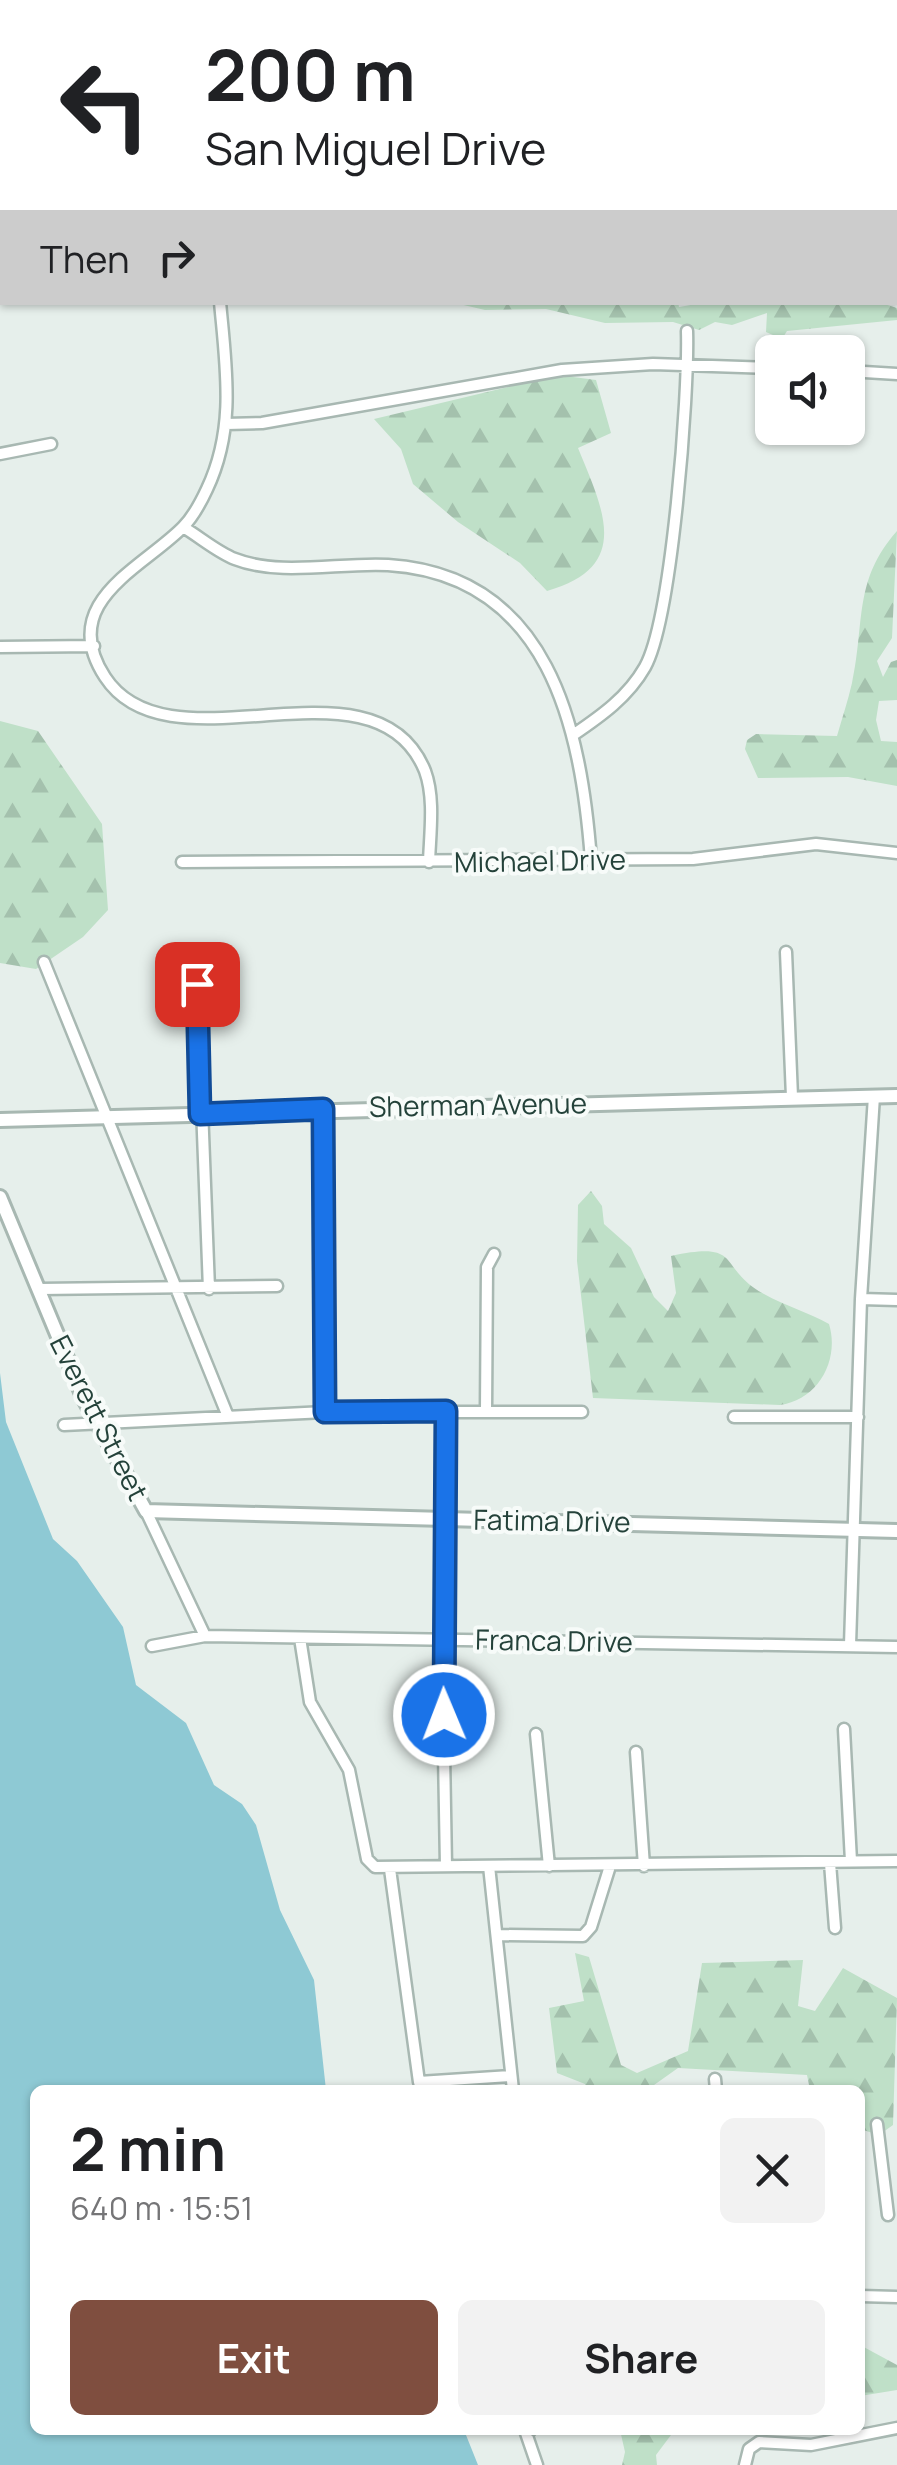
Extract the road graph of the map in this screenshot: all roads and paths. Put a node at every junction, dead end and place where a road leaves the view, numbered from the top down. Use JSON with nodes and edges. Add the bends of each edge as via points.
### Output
{"nodes":[{"id":1,"x":220,"y":305,"type":"edge"},
{"id":2,"x":687,"y":331,"type":"dead end"},
{"id":3,"x":688,"y":364,"type":"junction"},
{"id":4,"x":755,"y":367,"type":"edge"},
{"id":5,"x":865,"y":372,"type":"edge"},
{"id":6,"x":897,"y":374,"type":"edge"},
{"id":7,"x":226,"y":424,"type":"junction"},
{"id":8,"x":50,"y":444,"type":"dead end"},
{"id":9,"x":0,"y":454,"type":"edge"},
{"id":10,"x":183,"y":527,"type":"junction"},
{"id":11,"x":94,"y":646,"type":"junction"},
{"id":12,"x":0,"y":647,"type":"edge"},
{"id":13,"x":573,"y":735,"type":"junction"},
{"id":14,"x":897,"y":853,"type":"edge"},
{"id":15,"x":591,"y":860,"type":"junction"},
{"id":16,"x":182,"y":862,"type":"dead end"},
{"id":17,"x":428,"y":862,"type":"junction"},
{"id":18,"x":196,"y":952,"type":"dead end"},
{"id":19,"x":786,"y":952,"type":"dead end"},
{"id":20,"x":44,"y":962,"type":"dead end"},
{"id":21,"x":874,"y":1096,"type":"junction"},
{"id":22,"x":897,"y":1096,"type":"edge"},
{"id":23,"x":792,"y":1097,"type":"junction"},
{"id":24,"x":323,"y":1109,"type":"junction"},
{"id":25,"x":200,"y":1114,"type":"junction"},
{"id":26,"x":104,"y":1115,"type":"junction"},
{"id":27,"x":0,"y":1120,"type":"edge"},
{"id":28,"x":0,"y":1197,"type":"edge"},
{"id":29,"x":494,"y":1254,"type":"dead end"},
{"id":30,"x":277,"y":1286,"type":"dead end"},
{"id":31,"x":40,"y":1289,"type":"junction"},
{"id":32,"x":209,"y":1289,"type":"junction"},
{"id":33,"x":174,"y":1290,"type":"junction"},
{"id":34,"x":861,"y":1299,"type":"junction"},
{"id":35,"x":897,"y":1300,"type":"edge"},
{"id":36,"x":446,"y":1411,"type":"junction"},
{"id":37,"x":486,"y":1411,"type":"junction"},
{"id":38,"x":325,"y":1412,"type":"junction"},
{"id":39,"x":582,"y":1412,"type":"dead end"},
{"id":40,"x":227,"y":1414,"type":"junction"},
{"id":41,"x":734,"y":1417,"type":"dead end"},
{"id":42,"x":858,"y":1417,"type":"junction"},
{"id":43,"x":96,"y":1421,"type":"junction"},
{"id":44,"x":64,"y":1424,"type":"dead end"},
{"id":45,"x":146,"y":1512,"type":"junction"},
{"id":46,"x":443,"y":1519,"type":"junction"},
{"id":47,"x":854,"y":1530,"type":"junction"},
{"id":48,"x":897,"y":1532,"type":"edge"},
{"id":49,"x":205,"y":1636,"type":"junction"},
{"id":50,"x":300,"y":1638,"type":"junction"},
{"id":51,"x":442,"y":1640,"type":"junction"},
{"id":52,"x":850,"y":1645,"type":"junction"},
{"id":53,"x":152,"y":1646,"type":"dead end"},
{"id":54,"x":897,"y":1647,"type":"edge"},
{"id":55,"x":844,"y":1729,"type":"dead end"},
{"id":56,"x":536,"y":1734,"type":"dead end"},
{"id":57,"x":636,"y":1752,"type":"dead end"},
{"id":58,"x":830,"y":1862,"type":"junction"},
{"id":59,"x":850,"y":1862,"type":"junction"},
{"id":60,"x":897,"y":1862,"type":"edge"},
{"id":61,"x":446,"y":1866,"type":"junction"},
{"id":62,"x":490,"y":1866,"type":"junction"},
{"id":63,"x":550,"y":1866,"type":"junction"},
{"id":64,"x":610,"y":1866,"type":"junction"},
{"id":65,"x":644,"y":1866,"type":"junction"},
{"id":66,"x":390,"y":1869,"type":"junction"},
{"id":67,"x":835,"y":1928,"type":"dead end"},
{"id":68,"x":498,"y":1935,"type":"junction"},
{"id":69,"x":512,"y":2076,"type":"junction"},
{"id":70,"x":513,"y":2085,"type":"edge"},
{"id":71,"x":877,"y":2124,"type":"dead end"},
{"id":72,"x":884,"y":2168,"type":"junction"},
{"id":73,"x":897,"y":2173,"type":"edge"},
{"id":74,"x":888,"y":2215,"type":"dead end"},
{"id":75,"x":865,"y":2296,"type":"edge"},
{"id":76,"x":897,"y":2297,"type":"edge"},
{"id":77,"x":897,"y":2428,"type":"edge"},
{"id":78,"x":865,"y":2434,"type":"edge"},
{"id":79,"x":529,"y":2435,"type":"edge"},
{"id":80,"x":862,"y":2435,"type":"edge"},
{"id":81,"x":538,"y":2465,"type":"edge"},
{"id":82,"x":745,"y":2465,"type":"edge"}],
"edges":[{"from":1,"to":7,"type":"street"},
{"from":2,"to":3,"type":"street"},
{"from":3,"to":4,"type":"street"},
{"from":3,"to":7,"type":"street","via":[[562,370]]},
{"from":3,"to":13,"type":"street","via":[[655,642],[628,692]]},
{"from":5,"to":6,"type":"street"},
{"from":7,"to":10,"type":"street","via":[[208,487]]},
{"from":8,"to":9,"type":"street"},
{"from":10,"to":11,"type":"street","via":[[102,597]]},
{"from":10,"to":13,"type":"street","via":[[242,561],[404,567],[481,594],[534,645]]},
{"from":11,"to":12,"type":"street"},
{"from":11,"to":17,"type":"street","via":[[104,676],[140,710],[352,716],[392,729],[425,772]]},
{"from":13,"to":15,"type":"street"},
{"from":14,"to":15,"type":"street","name":"Michael Drive","via":[[816,844],[747,855]]},
{"from":15,"to":17,"type":"street","name":"Michael Drive"},
{"from":16,"to":17,"type":"street","name":"Michael Drive"},
{"from":18,"to":25,"type":"street"},
{"from":19,"to":23,"type":"street"},
{"from":20,"to":26,"type":"street"},
{"from":21,"to":22,"type":"street","name":"Sherman Avenue"},
{"from":21,"to":23,"type":"street","name":"Sherman Avenue"},
{"from":21,"to":34,"type":"street"},
{"from":23,"to":24,"type":"street","name":"Sherman Avenue"},
{"from":24,"to":25,"type":"street","name":"Sherman Avenue"},
{"from":24,"to":38,"type":"street"},
{"from":25,"to":26,"type":"street","name":"Sherman Avenue"},
{"from":25,"to":32,"type":"street"},
{"from":26,"to":27,"type":"street","name":"Sherman Avenue"},
{"from":26,"to":33,"type":"street"},
{"from":28,"to":31,"type":"street","name":"Everett Street"},
{"from":29,"to":37,"type":"street","via":[[487,1267]]},
{"from":30,"to":32,"type":"street"},
{"from":31,"to":33,"type":"street"},
{"from":31,"to":43,"type":"street","name":"Everett Street"},
{"from":32,"to":33,"type":"street"},
{"from":33,"to":40,"type":"street"},
{"from":34,"to":35,"type":"street"},
{"from":34,"to":42,"type":"street"},
{"from":36,"to":37,"type":"street"},
{"from":36,"to":38,"type":"street"},
{"from":36,"to":46,"type":"street"},
{"from":37,"to":39,"type":"street"},
{"from":38,"to":40,"type":"street"},
{"from":40,"to":43,"type":"street"},
{"from":41,"to":42,"type":"street"},
{"from":42,"to":47,"type":"street"},
{"from":43,"to":44,"type":"street"},
{"from":43,"to":45,"type":"street","name":"Everett Street"},
{"from":45,"to":46,"type":"street","name":"Fatima Drive"},
{"from":45,"to":49,"type":"street","name":"Everett Street"},
{"from":46,"to":47,"type":"street","name":"Fatima Drive"},
{"from":46,"to":51,"type":"street"},
{"from":47,"to":48,"type":"street","name":"Fatima Drive"},
{"from":47,"to":52,"type":"street"},
{"from":49,"to":50,"type":"street","name":"Franca Drive"},
{"from":49,"to":53,"type":"street","name":"Franca Drive"},
{"from":50,"to":51,"type":"street","name":"Franca Drive"},
{"from":50,"to":66,"type":"street","via":[[310,1702],[349,1770],[367,1859]]},
{"from":51,"to":52,"type":"street","name":"Franca Drive"},
{"from":51,"to":61,"type":"street"},
{"from":52,"to":54,"type":"street","name":"Franca Drive"},
{"from":55,"to":59,"type":"street"},
{"from":56,"to":63,"type":"street"},
{"from":57,"to":65,"type":"street"},
{"from":58,"to":59,"type":"street"},
{"from":58,"to":65,"type":"street"},
{"from":58,"to":67,"type":"street"},
{"from":59,"to":60,"type":"street"},
{"from":61,"to":62,"type":"street"},
{"from":61,"to":66,"type":"street"},
{"from":62,"to":63,"type":"street"},
{"from":62,"to":68,"type":"street"},
{"from":63,"to":64,"type":"street"},
{"from":64,"to":65,"type":"street"},
{"from":64,"to":68,"type":"street","via":[[584,1936]]},
{"from":66,"to":69,"type":"street","via":[[419,2082]]},
{"from":68,"to":69,"type":"street"},
{"from":69,"to":70,"type":"street"},
{"from":71,"to":72,"type":"street"},
{"from":72,"to":73,"type":"street"},
{"from":72,"to":74,"type":"street"},
{"from":75,"to":76,"type":"street"},
{"from":77,"to":78,"type":"street"},
{"from":79,"to":81,"type":"street"},
{"from":80,"to":82,"type":"street","via":[[812,2445],[758,2442]]}]}
